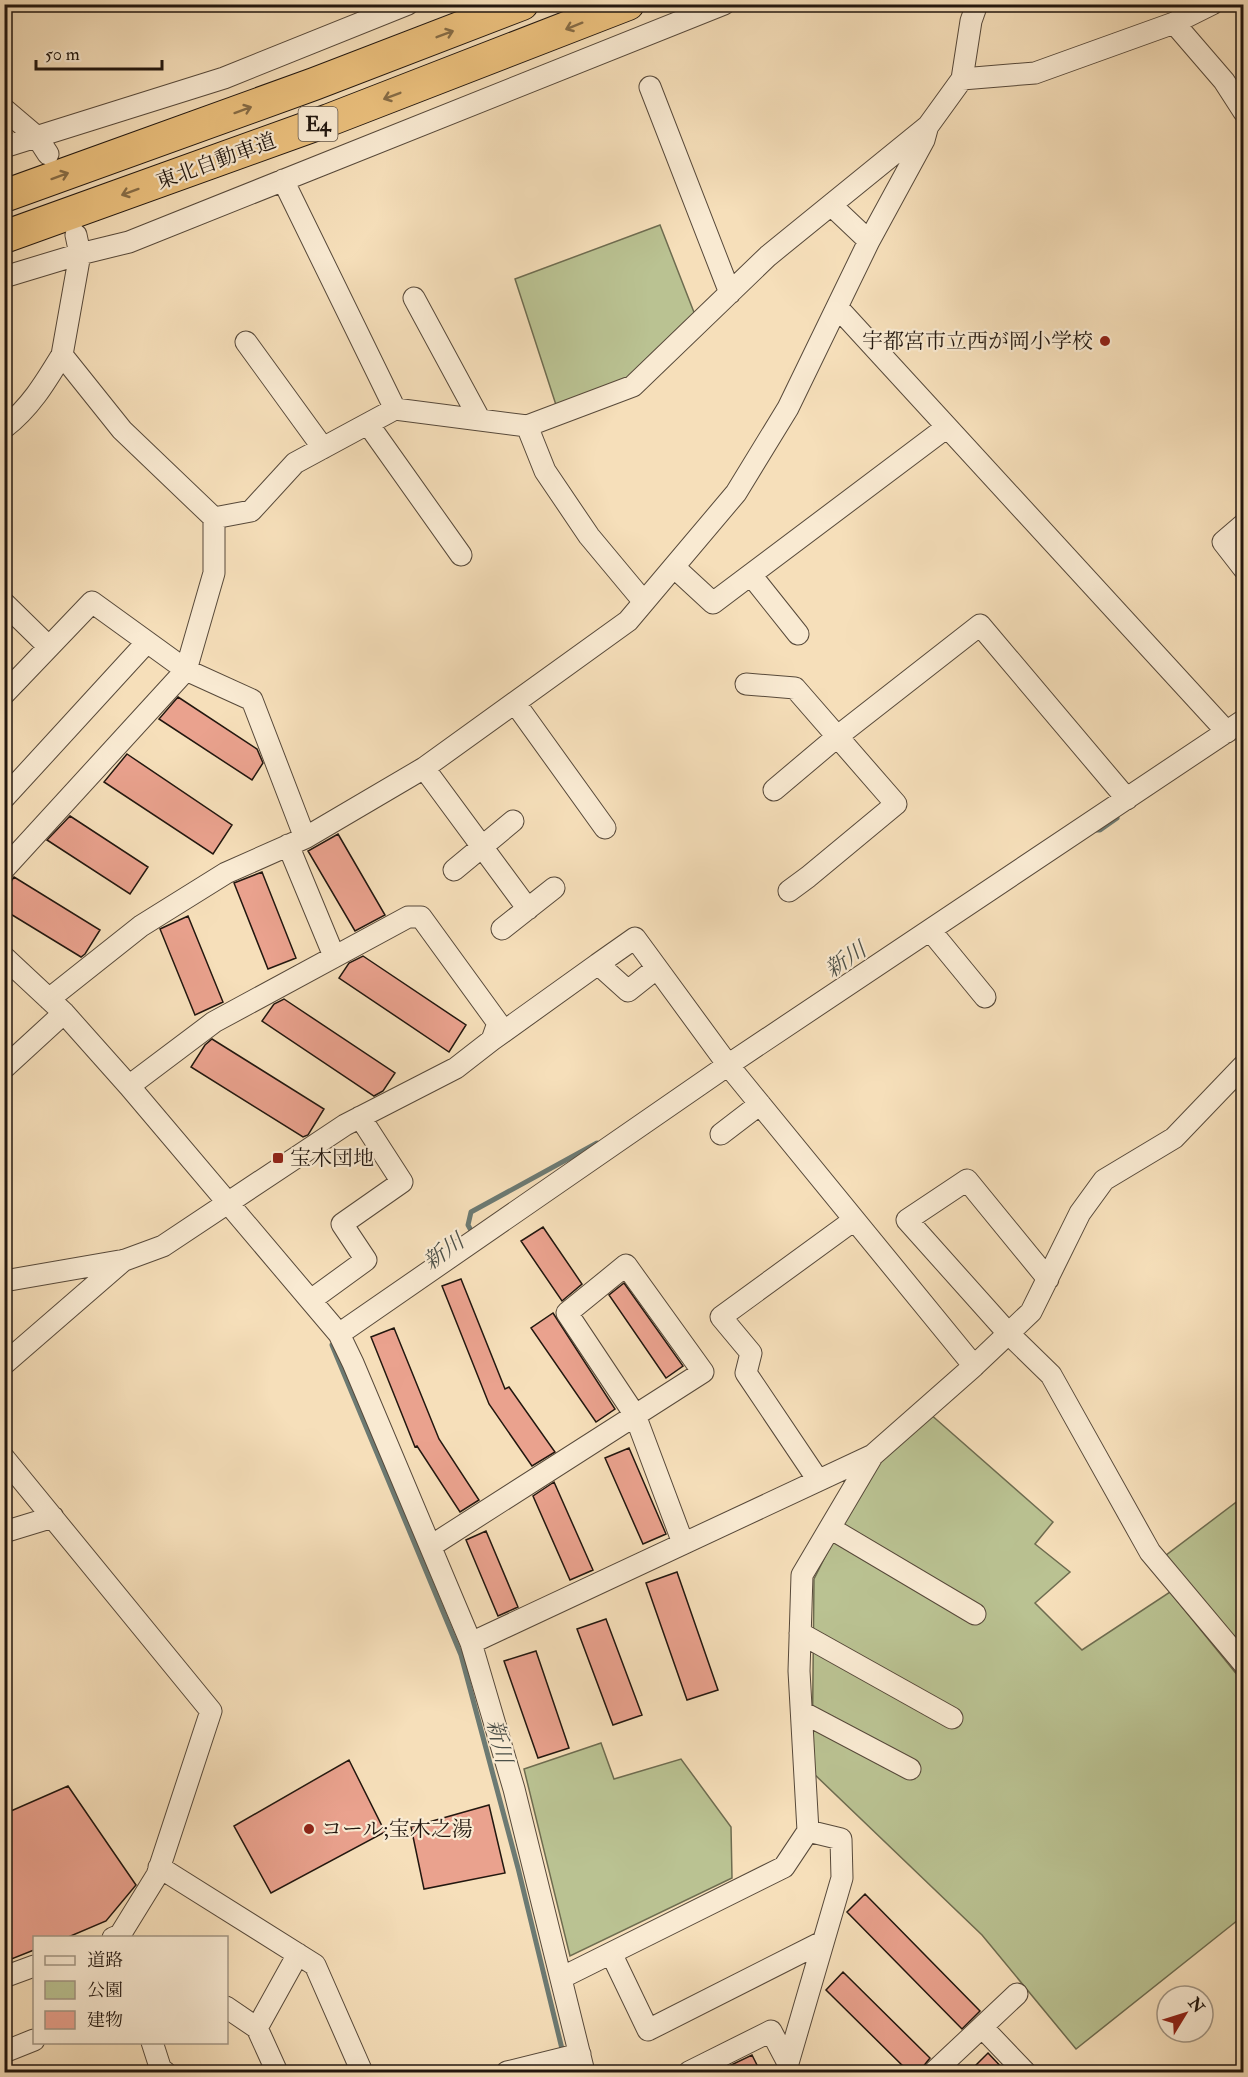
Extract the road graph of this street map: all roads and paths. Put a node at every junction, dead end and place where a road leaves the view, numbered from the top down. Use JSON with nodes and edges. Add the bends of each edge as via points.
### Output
{"nodes":[{"id":1,"x":408,"y":4,"type":"edge"},
{"id":2,"x":522,"y":4,"type":"edge"},
{"id":3,"x":628,"y":4,"type":"edge"},
{"id":4,"x":724,"y":4,"type":"edge"},
{"id":5,"x":977,"y":4,"type":"edge"},
{"id":6,"x":1212,"y":4,"type":"edge"},
{"id":7,"x":1173,"y":23,"type":"junction"},
{"id":8,"x":962,"y":79,"type":"junction"},
{"id":9,"x":650,"y":87,"type":"dead end"},
{"id":10,"x":4,"y":109,"type":"edge"},
{"id":11,"x":1244,"y":112,"type":"edge"},
{"id":12,"x":928,"y":126,"type":"junction"},
{"id":13,"x":42,"y":146,"type":"junction"},
{"id":14,"x":4,"y":147,"type":"edge"},
{"id":15,"x":283,"y":180,"type":"junction"},
{"id":16,"x":4,"y":196,"type":"edge"},
{"id":17,"x":831,"y":205,"type":"junction"},
{"id":18,"x":4,"y":237,"type":"edge"},
{"id":19,"x":869,"y":241,"type":"junction"},
{"id":20,"x":78,"y":244,"type":"junction"},
{"id":21,"x":4,"y":277,"type":"edge"},
{"id":22,"x":730,"y":293,"type":"junction"},
{"id":23,"x":414,"y":298,"type":"dead end"},
{"id":24,"x":838,"y":308,"type":"junction"},
{"id":25,"x":246,"y":342,"type":"dead end"},
{"id":26,"x":62,"y":355,"type":"junction"},
{"id":27,"x":395,"y":409,"type":"junction"},
{"id":28,"x":480,"y":420,"type":"junction"},
{"id":29,"x":368,"y":424,"type":"junction"},
{"id":30,"x":528,"y":426,"type":"junction"},
{"id":31,"x":947,"y":427,"type":"junction"},
{"id":32,"x":4,"y":428,"type":"edge"},
{"id":33,"x":323,"y":448,"type":"junction"},
{"id":34,"x":214,"y":518,"type":"junction"},
{"id":35,"x":1244,"y":524,"type":"edge"},
{"id":36,"x":461,"y":555,"type":"dead end"},
{"id":37,"x":674,"y":567,"type":"junction"},
{"id":38,"x":1244,"y":569,"type":"edge"},
{"id":39,"x":751,"y":575,"type":"junction"},
{"id":40,"x":644,"y":602,"type":"junction"},
{"id":41,"x":4,"y":603,"type":"edge"},
{"id":42,"x":798,"y":634,"type":"dead end"},
{"id":43,"x":147,"y":642,"type":"junction"},
{"id":44,"x":49,"y":647,"type":"junction"},
{"id":45,"x":186,"y":670,"type":"junction"},
{"id":46,"x":746,"y":684,"type":"dead end"},
{"id":47,"x":4,"y":694,"type":"edge"},
{"id":48,"x":515,"y":703,"type":"junction"},
{"id":49,"x":1235,"y":726,"type":"edge"},
{"id":50,"x":838,"y":736,"type":"junction"},
{"id":51,"x":424,"y":768,"type":"junction"},
{"id":52,"x":774,"y":789,"type":"dead end"},
{"id":53,"x":4,"y":798,"type":"edge"},
{"id":54,"x":1126,"y":799,"type":"junction"},
{"id":55,"x":513,"y":821,"type":"dead end"},
{"id":56,"x":605,"y":828,"type":"dead end"},
{"id":57,"x":296,"y":842,"type":"junction"},
{"id":58,"x":482,"y":848,"type":"junction"},
{"id":59,"x":4,"y":869,"type":"edge"},
{"id":60,"x":454,"y":870,"type":"dead end"},
{"id":61,"x":554,"y":888,"type":"dead end"},
{"id":62,"x":789,"y":891,"type":"dead end"},
{"id":63,"x":528,"y":909,"type":"junction"},
{"id":64,"x":502,"y":929,"type":"dead end"},
{"id":65,"x":930,"y":930,"type":"junction"},
{"id":66,"x":334,"y":956,"type":"junction"},
{"id":67,"x":4,"y":957,"type":"edge"},
{"id":68,"x":598,"y":964,"type":"junction"},
{"id":69,"x":657,"y":968,"type":"junction"},
{"id":70,"x":986,"y":997,"type":"dead end"},
{"id":71,"x":56,"y":1006,"type":"junction"},
{"id":72,"x":492,"y":1040,"type":"junction"},
{"id":73,"x":728,"y":1065,"type":"junction"},
{"id":74,"x":1244,"y":1065,"type":"edge"},
{"id":75,"x":4,"y":1068,"type":"edge"},
{"id":76,"x":129,"y":1086,"type":"junction"},
{"id":77,"x":760,"y":1104,"type":"junction"},
{"id":78,"x":360,"y":1117,"type":"junction"},
{"id":79,"x":721,"y":1134,"type":"dead end"},
{"id":80,"x":228,"y":1202,"type":"junction"},
{"id":81,"x":854,"y":1220,"type":"junction"},
{"id":82,"x":124,"y":1260,"type":"junction"},
{"id":83,"x":1048,"y":1279,"type":"junction"},
{"id":84,"x":4,"y":1281,"type":"edge"},
{"id":85,"x":311,"y":1300,"type":"junction"},
{"id":86,"x":1008,"y":1333,"type":"junction"},
{"id":87,"x":339,"y":1334,"type":"junction"},
{"id":88,"x":4,"y":1364,"type":"edge"},
{"id":89,"x":974,"y":1366,"type":"junction"},
{"id":90,"x":635,"y":1415,"type":"junction"},
{"id":91,"x":873,"y":1455,"type":"junction"},
{"id":92,"x":4,"y":1458,"type":"edge"},
{"id":93,"x":818,"y":1480,"type":"junction"},
{"id":94,"x":53,"y":1517,"type":"junction"},
{"id":95,"x":830,"y":1528,"type":"junction"},
{"id":96,"x":4,"y":1532,"type":"edge"},
{"id":97,"x":683,"y":1543,"type":"junction"},
{"id":98,"x":430,"y":1546,"type":"junction"},
{"id":99,"x":975,"y":1614,"type":"dead end"},
{"id":100,"x":800,"y":1632,"type":"junction"},
{"id":101,"x":471,"y":1643,"type":"junction"},
{"id":102,"x":1244,"y":1664,"type":"edge"},
{"id":103,"x":802,"y":1712,"type":"junction"},
{"id":104,"x":952,"y":1718,"type":"dead end"},
{"id":105,"x":910,"y":1769,"type":"dead end"},
{"id":106,"x":808,"y":1831,"type":"junction"},
{"id":107,"x":159,"y":1867,"type":"junction"},
{"id":108,"x":120,"y":1936,"type":"edge"},
{"id":109,"x":822,"y":1942,"type":"junction"},
{"id":110,"x":611,"y":1953,"type":"junction"},
{"id":111,"x":298,"y":1954,"type":"junction"},
{"id":112,"x":33,"y":1966,"type":"edge"},
{"id":113,"x":4,"y":1977,"type":"edge"},
{"id":114,"x":561,"y":1978,"type":"junction"},
{"id":115,"x":1017,"y":1994,"type":"dead end"},
{"id":116,"x":228,"y":2008,"type":"edge"},
{"id":117,"x":982,"y":2027,"type":"junction"},
{"id":118,"x":257,"y":2028,"type":"junction"},
{"id":119,"x":33,"y":2040,"type":"edge"},
{"id":120,"x":152,"y":2044,"type":"edge"},
{"id":121,"x":4,"y":2052,"type":"edge"},
{"id":122,"x":582,"y":2063,"type":"edge"},
{"id":123,"x":165,"y":2073,"type":"edge"},
{"id":124,"x":277,"y":2073,"type":"edge"},
{"id":125,"x":362,"y":2073,"type":"edge"},
{"id":126,"x":507,"y":2073,"type":"edge"},
{"id":127,"x":689,"y":2073,"type":"edge"},
{"id":128,"x":934,"y":2073,"type":"edge"},
{"id":129,"x":1025,"y":2073,"type":"edge"}],
"edges":[{"from":1,"to":13,"type":"street"},
{"from":16,"to":2,"type":"highway","name":"東北自動車道","number":"E4","one_way":true,"via":[[315,84]]},
{"from":3,"to":18,"type":"highway","name":"東北自動車道","number":"E4","one_way":true,"via":[[329,120]]},
{"from":4,"to":15,"type":"street"},
{"from":5,"to":8,"type":"street"},
{"from":6,"to":7,"type":"street"},
{"from":7,"to":8,"type":"street","via":[[1035,73]]},
{"from":7,"to":11,"type":"street","via":[[1224,81]]},
{"from":8,"to":12,"type":"street"},
{"from":9,"to":22,"type":"street"},
{"from":10,"to":13,"type":"street"},
{"from":12,"to":17,"type":"street"},
{"from":12,"to":19,"type":"street"},
{"from":13,"to":14,"type":"street"},
{"from":15,"to":20,"type":"street","via":[[129,242]]},
{"from":15,"to":27,"type":"street"},
{"from":17,"to":19,"type":"street"},
{"from":17,"to":22,"type":"street"},
{"from":19,"to":24,"type":"street"},
{"from":20,"to":21,"type":"street"},
{"from":20,"to":26,"type":"street"},
{"from":22,"to":30,"type":"street","via":[[633,386]]},
{"from":23,"to":28,"type":"street"},
{"from":24,"to":31,"type":"street"},
{"from":24,"to":37,"type":"street","via":[[788,408],[736,493]]},
{"from":25,"to":33,"type":"street"},
{"from":26,"to":32,"type":"street","via":[[22,414]]},
{"from":26,"to":34,"type":"street","via":[[122,430]]},
{"from":27,"to":28,"type":"street"},
{"from":27,"to":29,"type":"street"},
{"from":28,"to":30,"type":"street"},
{"from":29,"to":33,"type":"street"},
{"from":29,"to":36,"type":"street"},
{"from":30,"to":40,"type":"street","via":[[545,471],[589,536]]},
{"from":31,"to":39,"type":"street"},
{"from":31,"to":49,"type":"street"},
{"from":33,"to":34,"type":"street","via":[[295,463],[251,511]]},
{"from":34,"to":45,"type":"street","via":[[214,573]]},
{"from":35,"to":38,"type":"street","via":[[1222,542]]},
{"from":37,"to":39,"type":"street","via":[[713,603]]},
{"from":37,"to":40,"type":"street"},
{"from":39,"to":42,"type":"street"},
{"from":40,"to":48,"type":"street","via":[[628,621]]},
{"from":41,"to":44,"type":"street"},
{"from":43,"to":44,"type":"street","via":[[92,602]]},
{"from":43,"to":45,"type":"street"},
{"from":43,"to":53,"type":"street"},
{"from":44,"to":47,"type":"street"},
{"from":45,"to":57,"type":"street","via":[[252,700]]},
{"from":45,"to":59,"type":"street"},
{"from":46,"to":50,"type":"street","via":[[795,688]]},
{"from":48,"to":51,"type":"street"},
{"from":48,"to":56,"type":"street"},
{"from":49,"to":54,"type":"street"},
{"from":50,"to":52,"type":"street"},
{"from":50,"to":54,"type":"street","via":[[980,625]]},
{"from":50,"to":62,"type":"street","via":[[896,804]]},
{"from":51,"to":57,"type":"street"},
{"from":51,"to":58,"type":"street"},
{"from":54,"to":65,"type":"street"},
{"from":55,"to":58,"type":"street"},
{"from":57,"to":66,"type":"street"},
{"from":57,"to":71,"type":"street","via":[[226,873],[141,926]]},
{"from":58,"to":60,"type":"street"},
{"from":58,"to":63,"type":"street"},
{"from":61,"to":63,"type":"street"},
{"from":63,"to":64,"type":"street"},
{"from":65,"to":70,"type":"street"},
{"from":65,"to":73,"type":"street"},
{"from":66,"to":72,"type":"street","via":[[408,917],[421,917],[498,1023]]},
{"from":66,"to":76,"type":"street","via":[[214,1022]]},
{"from":67,"to":71,"type":"street"},
{"from":68,"to":69,"type":"street","via":[[628,991]]},
{"from":68,"to":69,"type":"street","via":[[635,938]]},
{"from":68,"to":72,"type":"street"},
{"from":69,"to":73,"type":"street"},
{"from":71,"to":75,"type":"street"},
{"from":71,"to":76,"type":"street"},
{"from":72,"to":78,"type":"street","via":[[456,1068]]},
{"from":73,"to":77,"type":"street"},
{"from":73,"to":87,"type":"street"},
{"from":74,"to":83,"type":"street","via":[[1174,1138],[1104,1180],[1080,1213]]},
{"from":76,"to":80,"type":"street"},
{"from":77,"to":79,"type":"street"},
{"from":77,"to":81,"type":"street"},
{"from":78,"to":80,"type":"street"},
{"from":78,"to":85,"type":"street","via":[[402,1182],[342,1224],[366,1260]]},
{"from":80,"to":82,"type":"street","via":[[163,1246]]},
{"from":80,"to":85,"type":"street"},
{"from":81,"to":89,"type":"street"},
{"from":81,"to":93,"type":"street","via":[[721,1317],[751,1353],[746,1373]]},
{"from":82,"to":84,"type":"street"},
{"from":82,"to":88,"type":"street"},
{"from":83,"to":86,"type":"street","via":[[1031,1312]]},
{"from":83,"to":86,"type":"street","via":[[967,1180],[907,1220]]},
{"from":85,"to":87,"type":"street"},
{"from":86,"to":89,"type":"street"},
{"from":86,"to":102,"type":"street","via":[[1051,1375],[1150,1552]]},
{"from":87,"to":98,"type":"street"},
{"from":89,"to":91,"type":"street"},
{"from":90,"to":90,"type":"street","via":[[703,1372],[626,1265],[567,1312]]},
{"from":90,"to":97,"type":"street"},
{"from":90,"to":98,"type":"street"},
{"from":91,"to":93,"type":"street"},
{"from":91,"to":95,"type":"street"},
{"from":92,"to":94,"type":"street"},
{"from":93,"to":97,"type":"street"},
{"from":94,"to":96,"type":"street"},
{"from":94,"to":107,"type":"street","via":[[211,1711]]},
{"from":95,"to":99,"type":"street"},
{"from":95,"to":100,"type":"street","via":[[802,1575]]},
{"from":97,"to":101,"type":"street"},
{"from":98,"to":101,"type":"street"},
{"from":100,"to":103,"type":"street"},
{"from":100,"to":104,"type":"street"},
{"from":101,"to":114,"type":"street","via":[[512,1780]]},
{"from":103,"to":105,"type":"street"},
{"from":103,"to":106,"type":"street"},
{"from":106,"to":109,"type":"street","via":[[841,1839],[842,1878]]},
{"from":106,"to":110,"type":"street","via":[[784,1867]]},
{"from":107,"to":108,"type":"street"},
{"from":107,"to":111,"type":"street"},
{"from":109,"to":110,"type":"street","via":[[648,2030]]},
{"from":109,"to":127,"type":"street","via":[[788,2063],[771,2031]]},
{"from":110,"to":114,"type":"street"},
{"from":111,"to":118,"type":"street"},
{"from":111,"to":125,"type":"street","via":[[315,1965]]},
{"from":112,"to":113,"type":"street"},
{"from":114,"to":122,"type":"street"},
{"from":115,"to":117,"type":"street"},
{"from":116,"to":118,"type":"street"},
{"from":117,"to":128,"type":"street"},
{"from":117,"to":129,"type":"street"},
{"from":118,"to":124,"type":"street"},
{"from":119,"to":121,"type":"street"},
{"from":120,"to":123,"type":"street","via":[[160,2070]]},
{"from":122,"to":126,"type":"street"}]}
